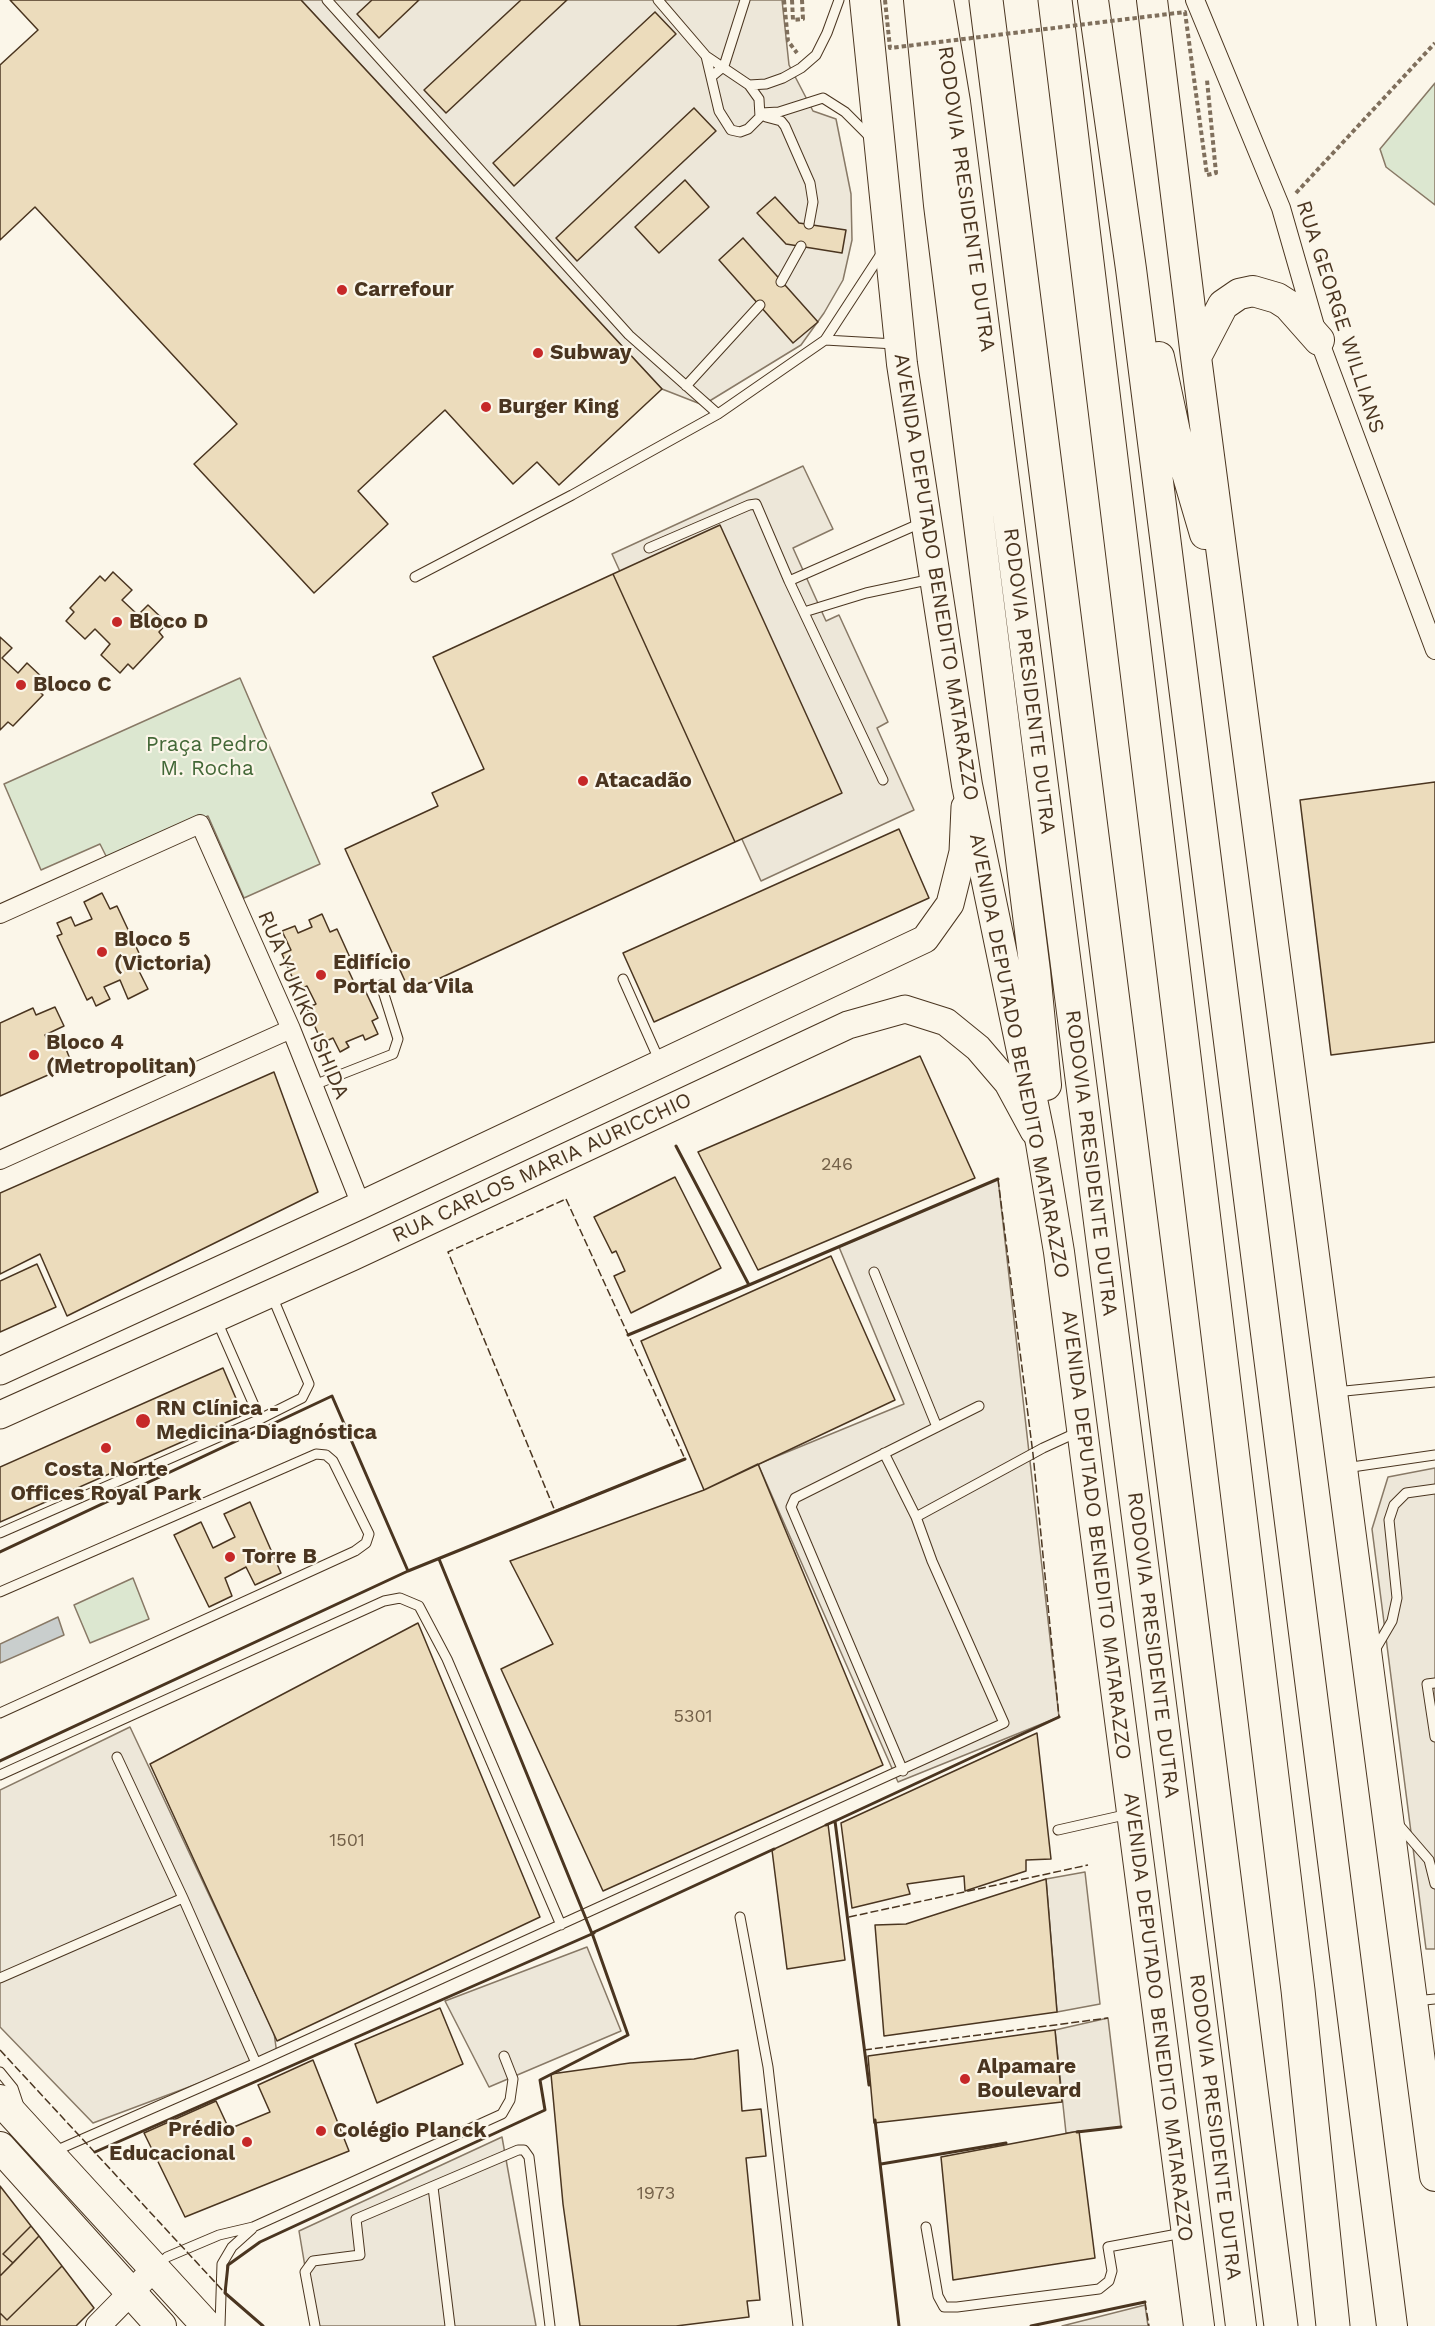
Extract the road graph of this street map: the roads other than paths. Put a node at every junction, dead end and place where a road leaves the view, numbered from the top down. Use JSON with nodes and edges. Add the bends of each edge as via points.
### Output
{"nodes":[{"id":1,"x":327,"y":0,"type":"edge"},
{"id":2,"x":658,"y":0,"type":"edge"},
{"id":3,"x":745,"y":0,"type":"edge"},
{"id":4,"x":839,"y":0,"type":"edge"},
{"id":5,"x":865,"y":0,"type":"edge"},
{"id":6,"x":919,"y":0,"type":"edge"},
{"id":7,"x":938,"y":0,"type":"edge"},
{"id":8,"x":986,"y":0,"type":"edge"},
{"id":9,"x":1055,"y":0,"type":"edge"},
{"id":10,"x":1093,"y":0,"type":"edge"},
{"id":11,"x":1152,"y":0,"type":"edge"},
{"id":12,"x":1195,"y":0,"type":"edge"},
{"id":13,"x":706,"y":56,"type":"junction"},
{"id":14,"x":724,"y":66,"type":"junction"},
{"id":15,"x":711,"y":77,"type":"junction"},
{"id":16,"x":749,"y":85,"type":"junction"},
{"id":17,"x":761,"y":115,"type":"junction"},
{"id":18,"x":880,"y":148,"type":"junction"},
{"id":19,"x":1119,"y":188,"type":"junction"},
{"id":20,"x":809,"y":225,"type":"dead end"},
{"id":21,"x":889,"y":241,"type":"junction"},
{"id":22,"x":801,"y":246,"type":"dead end"},
{"id":23,"x":782,"y":282,"type":"dead end"},
{"id":24,"x":760,"y":305,"type":"dead end"},
{"id":25,"x":825,"y":340,"type":"junction"},
{"id":26,"x":1319,"y":340,"type":"junction"},
{"id":27,"x":900,"y":344,"type":"junction"},
{"id":28,"x":1196,"y":357,"type":"junction"},
{"id":29,"x":686,"y":386,"type":"junction"},
{"id":30,"x":718,"y":414,"type":"junction"},
{"id":31,"x":926,"y":522,"type":"junction"},
{"id":32,"x":649,"y":548,"type":"dead end"},
{"id":33,"x":415,"y":577,"type":"dead end"},
{"id":34,"x":935,"y":578,"type":"junction"},
{"id":35,"x":789,"y":581,"type":"junction"},
{"id":36,"x":1227,"y":593,"type":"junction"},
{"id":37,"x":804,"y":612,"type":"junction"},
{"id":38,"x":1435,"y":650,"type":"edge"},
{"id":39,"x":884,"y":780,"type":"dead end"},
{"id":40,"x":967,"y":785,"type":"junction"},
{"id":41,"x":0,"y":914,"type":"edge"},
{"id":42,"x":623,"y":978,"type":"dead end"},
{"id":43,"x":381,"y":985,"type":"dead end"},
{"id":44,"x":291,"y":1029,"type":"junction"},
{"id":45,"x":661,"y":1064,"type":"junction"},
{"id":46,"x":314,"y":1085,"type":"junction"},
{"id":47,"x":1041,"y":1143,"type":"junction"},
{"id":48,"x":0,"y":1160,"type":"edge"},
{"id":49,"x":361,"y":1205,"type":"junction"},
{"id":50,"x":1059,"y":1252,"type":"junction"},
{"id":51,"x":352,"y":1257,"type":"junction"},
{"id":52,"x":874,"y":1272,"type":"dead end"},
{"id":53,"x":271,"y":1294,"type":"junction"},
{"id":54,"x":216,"y":1318,"type":"junction"},
{"id":55,"x":0,"y":1371,"type":"edge"},
{"id":56,"x":1435,"y":1382,"type":"edge"},
{"id":57,"x":1332,"y":1392,"type":"junction"},
{"id":58,"x":978,"y":1406,"type":"dead end"},
{"id":59,"x":0,"y":1415,"type":"edge"},
{"id":60,"x":260,"y":1419,"type":"junction"},
{"id":61,"x":937,"y":1426,"type":"junction"},
{"id":62,"x":1083,"y":1430,"type":"junction"},
{"id":63,"x":884,"y":1453,"type":"junction"},
{"id":64,"x":1435,"y":1455,"type":"edge"},
{"id":65,"x":1342,"y":1469,"type":"junction"},
{"id":66,"x":1435,"y":1489,"type":"edge"},
{"id":67,"x":916,"y":1517,"type":"junction"},
{"id":68,"x":0,"y":1533,"type":"edge"},
{"id":69,"x":0,"y":1593,"type":"edge"},
{"id":70,"x":1368,"y":1662,"type":"junction"},
{"id":71,"x":1431,"y":1683,"type":"edge"},
{"id":72,"x":0,"y":1713,"type":"edge"},
{"id":73,"x":1435,"y":1737,"type":"edge"},
{"id":74,"x":117,"y":1757,"type":"dead end"},
{"id":75,"x":903,"y":1771,"type":"junction"},
{"id":76,"x":0,"y":1775,"type":"edge"},
{"id":77,"x":1132,"y":1814,"type":"junction"},
{"id":78,"x":1388,"y":1814,"type":"junction"},
{"id":79,"x":1058,"y":1830,"type":"dead end"},
{"id":80,"x":1435,"y":1884,"type":"edge"},
{"id":81,"x":183,"y":1898,"type":"junction"},
{"id":82,"x":740,"y":1917,"type":"dead end"},
{"id":83,"x":561,"y":1925,"type":"junction"},
{"id":84,"x":0,"y":1978,"type":"edge"},
{"id":85,"x":1424,"y":2000,"type":"edge"},
{"id":86,"x":504,"y":2056,"type":"dead end"},
{"id":87,"x":256,"y":2063,"type":"junction"},
{"id":88,"x":0,"y":2072,"type":"edge"},
{"id":89,"x":0,"y":2100,"type":"edge"},
{"id":90,"x":28,"y":2131,"type":"junction"},
{"id":91,"x":1,"y":2152,"type":"edge"},
{"id":92,"x":49,"y":2154,"type":"junction"},
{"id":93,"x":1435,"y":2176,"type":"edge"},
{"id":94,"x":433,"y":2187,"type":"junction"},
{"id":95,"x":253,"y":2227,"type":"junction"},
{"id":96,"x":926,"y":2227,"type":"dead end"},
{"id":97,"x":1186,"y":2232,"type":"junction"},
{"id":98,"x":154,"y":2269,"type":"junction"},
{"id":99,"x":130,"y":2292,"type":"junction"},
{"id":100,"x":98,"y":2326,"type":"edge"},
{"id":101,"x":161,"y":2326,"type":"edge"},
{"id":102,"x":207,"y":2326,"type":"edge"},
{"id":103,"x":220,"y":2326,"type":"edge"},
{"id":104,"x":315,"y":2326,"type":"edge"},
{"id":105,"x":450,"y":2326,"type":"edge"},
{"id":106,"x":550,"y":2326,"type":"edge"},
{"id":107,"x":798,"y":2326,"type":"edge"},
{"id":108,"x":1199,"y":2326,"type":"edge"},
{"id":109,"x":1241,"y":2326,"type":"edge"},
{"id":110,"x":1281,"y":2326,"type":"edge"},
{"id":111,"x":1333,"y":2326,"type":"edge"},
{"id":112,"x":1392,"y":2326,"type":"edge"}],
"edges":[{"from":1,"to":29,"type":"lane","via":[[629,335]]},
{"from":2,"to":13,"type":"lane"},
{"from":3,"to":14,"type":"lane"},
{"from":4,"to":16,"type":"lane","via":[[816,55],[794,73],[766,84]]},
{"from":5,"to":18,"type":"main road","name":"AVENIDA DEPUTADO BENEDITO MATARAZZO"},
{"from":6,"to":50,"type":"main road","via":[[939,205],[1035,971]]},
{"from":7,"to":109,"type":"main road","name":"RODOVIA PRESIDENTE DUTRA","via":[[958,125]]},
{"from":8,"to":110,"type":"highway","name":"RODOVIA PRESIDENTE DUTRA"},
{"from":9,"to":111,"type":"highway","via":[[1298,1990]]},
{"from":10,"to":19,"type":"main road"},
{"from":11,"to":28,"type":"main road"},
{"from":12,"to":26,"type":"street","name":"RUA GEORGE WILLIANS","via":[[1281,208]]},
{"from":13,"to":14,"type":"lane"},
{"from":13,"to":15,"type":"lane"},
{"from":14,"to":15,"type":"lane"},
{"from":14,"to":16,"type":"lane"},
{"from":15,"to":17,"type":"lane","via":[[719,111],[731,130],[748,129]]},
{"from":16,"to":17,"type":"lane","via":[[759,99]]},
{"from":17,"to":18,"type":"lane","via":[[823,98],[850,116]]},
{"from":17,"to":20,"type":"lane","via":[[781,121],[789,134],[813,194]]},
{"from":18,"to":21,"type":"main road","name":"AVENIDA DEPUTADO BENEDITO MATARAZZO"},
{"from":19,"to":36,"type":"main road","via":[[1175,432]]},
{"from":19,"to":112,"type":"main road"},
{"from":21,"to":25,"type":"lane"},
{"from":21,"to":27,"type":"main road","name":"AVENIDA DEPUTADO BENEDITO MATARAZZO"},
{"from":22,"to":23,"type":"lane"},
{"from":24,"to":29,"type":"lane"},
{"from":25,"to":27,"type":"lane"},
{"from":25,"to":30,"type":"lane"},
{"from":26,"to":28,"type":"main road","via":[[1287,305],[1253,291],[1239,294],[1223,305]]},
{"from":26,"to":38,"type":"street","name":"RUA GEORGE WILLIANS"},
{"from":27,"to":31,"type":"main road","name":"AVENIDA DEPUTADO BENEDITO MATARAZZO"},
{"from":28,"to":36,"type":"main road"},
{"from":29,"to":30,"type":"lane"},
{"from":30,"to":33,"type":"lane"},
{"from":31,"to":34,"type":"main road","name":"AVENIDA DEPUTADO BENEDITO MATARAZZO"},
{"from":31,"to":35,"type":"lane"},
{"from":32,"to":35,"type":"lane","via":[[756,504]]},
{"from":34,"to":37,"type":"lane"},
{"from":34,"to":40,"type":"main road","name":"AVENIDA DEPUTADO BENEDITO MATARAZZO"},
{"from":35,"to":37,"type":"lane"},
{"from":36,"to":57,"type":"main road"},
{"from":37,"to":39,"type":"lane"},
{"from":40,"to":45,"type":"main road","name":"RUA CARLOS MARIA AURICCHIO","via":[[963,852],[950,904],[925,939]]},
{"from":40,"to":47,"type":"main road","name":"AVENIDA DEPUTADO BENEDITO MATARAZZO"},
{"from":41,"to":44,"type":"street","name":"RUA YUKIKO ISHIDA","via":[[200,824]]},
{"from":42,"to":45,"type":"lane"},
{"from":43,"to":46,"type":"lane","via":[[398,1039],[393,1054]]},
{"from":44,"to":46,"type":"street","name":"RUA YUKIKO ISHIDA"},
{"from":44,"to":48,"type":"street"},
{"from":45,"to":49,"type":"main road","name":"RUA CARLOS MARIA AURICCHIO"},
{"from":46,"to":49,"type":"street","name":"RUA YUKIKO ISHIDA"},
{"from":47,"to":50,"type":"main road","name":"AVENIDA DEPUTADO BENEDITO MATARAZZO"},
{"from":47,"to":51,"type":"main road","name":"RUA CARLOS MARIA AURICCHIO","via":[[1008,1083],[978,1048],[946,1022],[905,1009],[848,1025]]},
{"from":49,"to":51,"type":"main road"},
{"from":49,"to":55,"type":"main road","name":"RUA CARLOS MARIA AURICCHIO"},
{"from":50,"to":62,"type":"main road","name":"AVENIDA DEPUTADO BENEDITO MATARAZZO"},
{"from":51,"to":53,"type":"main road","name":"RUA CARLOS MARIA AURICCHIO"},
{"from":52,"to":61,"type":"lane"},
{"from":53,"to":54,"type":"main road","name":"RUA CARLOS MARIA AURICCHIO"},
{"from":53,"to":60,"type":"lane","via":[[309,1384],[302,1398]]},
{"from":54,"to":59,"type":"main road","name":"RUA CARLOS MARIA AURICCHIO"},
{"from":54,"to":60,"type":"lane"},
{"from":56,"to":57,"type":"lane"},
{"from":57,"to":65,"type":"main road"},
{"from":58,"to":61,"type":"lane"},
{"from":60,"to":68,"type":"lane"},
{"from":61,"to":63,"type":"lane"},
{"from":62,"to":67,"type":"lane"},
{"from":62,"to":77,"type":"main road","name":"AVENIDA DEPUTADO BENEDITO MATARAZZO"},
{"from":63,"to":67,"type":"lane"},
{"from":63,"to":75,"type":"lane","via":[[795,1498],[791,1507]]},
{"from":64,"to":65,"type":"lane"},
{"from":65,"to":70,"type":"main road"},
{"from":66,"to":70,"type":"lane","via":[[1406,1493],[1394,1504],[1389,1520],[1397,1598],[1392,1621]]},
{"from":67,"to":75,"type":"lane","via":[[1004,1724]]},
{"from":69,"to":72,"type":"lane","via":[[316,1454],[333,1461],[369,1533],[366,1543],[355,1551]]},
{"from":70,"to":78,"type":"main road"},
{"from":71,"to":73,"type":"lane"},
{"from":74,"to":81,"type":"lane"},
{"from":75,"to":83,"type":"lane"},
{"from":76,"to":83,"type":"lane","via":[[384,1601],[400,1598],[419,1606],[447,1659]]},
{"from":77,"to":79,"type":"lane"},
{"from":77,"to":97,"type":"main road","name":"AVENIDA DEPUTADO BENEDITO MATARAZZO"},
{"from":78,"to":80,"type":"lane","via":[[1429,1860]]},
{"from":78,"to":85,"type":"main road"},
{"from":81,"to":84,"type":"lane"},
{"from":81,"to":87,"type":"lane"},
{"from":82,"to":107,"type":"lane","via":[[768,2067]]},
{"from":83,"to":87,"type":"lane"},
{"from":85,"to":93,"type":"main road"},
{"from":86,"to":95,"type":"lane","via":[[513,2079],[510,2100],[502,2114]]},
{"from":87,"to":92,"type":"lane"},
{"from":88,"to":90,"type":"lane","via":[[13,2088]]},
{"from":89,"to":90,"type":"main road"},
{"from":90,"to":91,"type":"street"},
{"from":90,"to":92,"type":"main road"},
{"from":91,"to":99,"type":"main road"},
{"from":92,"to":98,"type":"main road"},
{"from":94,"to":104,"type":"lane","via":[[361,2214],[356,2219],[360,2255],[308,2265],[305,2271]]},
{"from":94,"to":105,"type":"lane"},
{"from":94,"to":106,"type":"lane","via":[[518,2150],[524,2150],[530,2157]]},
{"from":95,"to":98,"type":"lane","via":[[185,2249],[167,2257]]},
{"from":95,"to":103,"type":"lane","via":[[232,2247],[222,2264]]},
{"from":96,"to":97,"type":"lane","via":[[938,2296],[944,2307],[1099,2289],[1109,2281],[1112,2271],[1107,2247]]},
{"from":97,"to":108,"type":"main road","name":"AVENIDA DEPUTADO BENEDITO MATARAZZO"},
{"from":98,"to":99,"type":"street"},
{"from":98,"to":102,"type":"main road"},
{"from":99,"to":100,"type":"street"},
{"from":99,"to":101,"type":"main road"}]}
